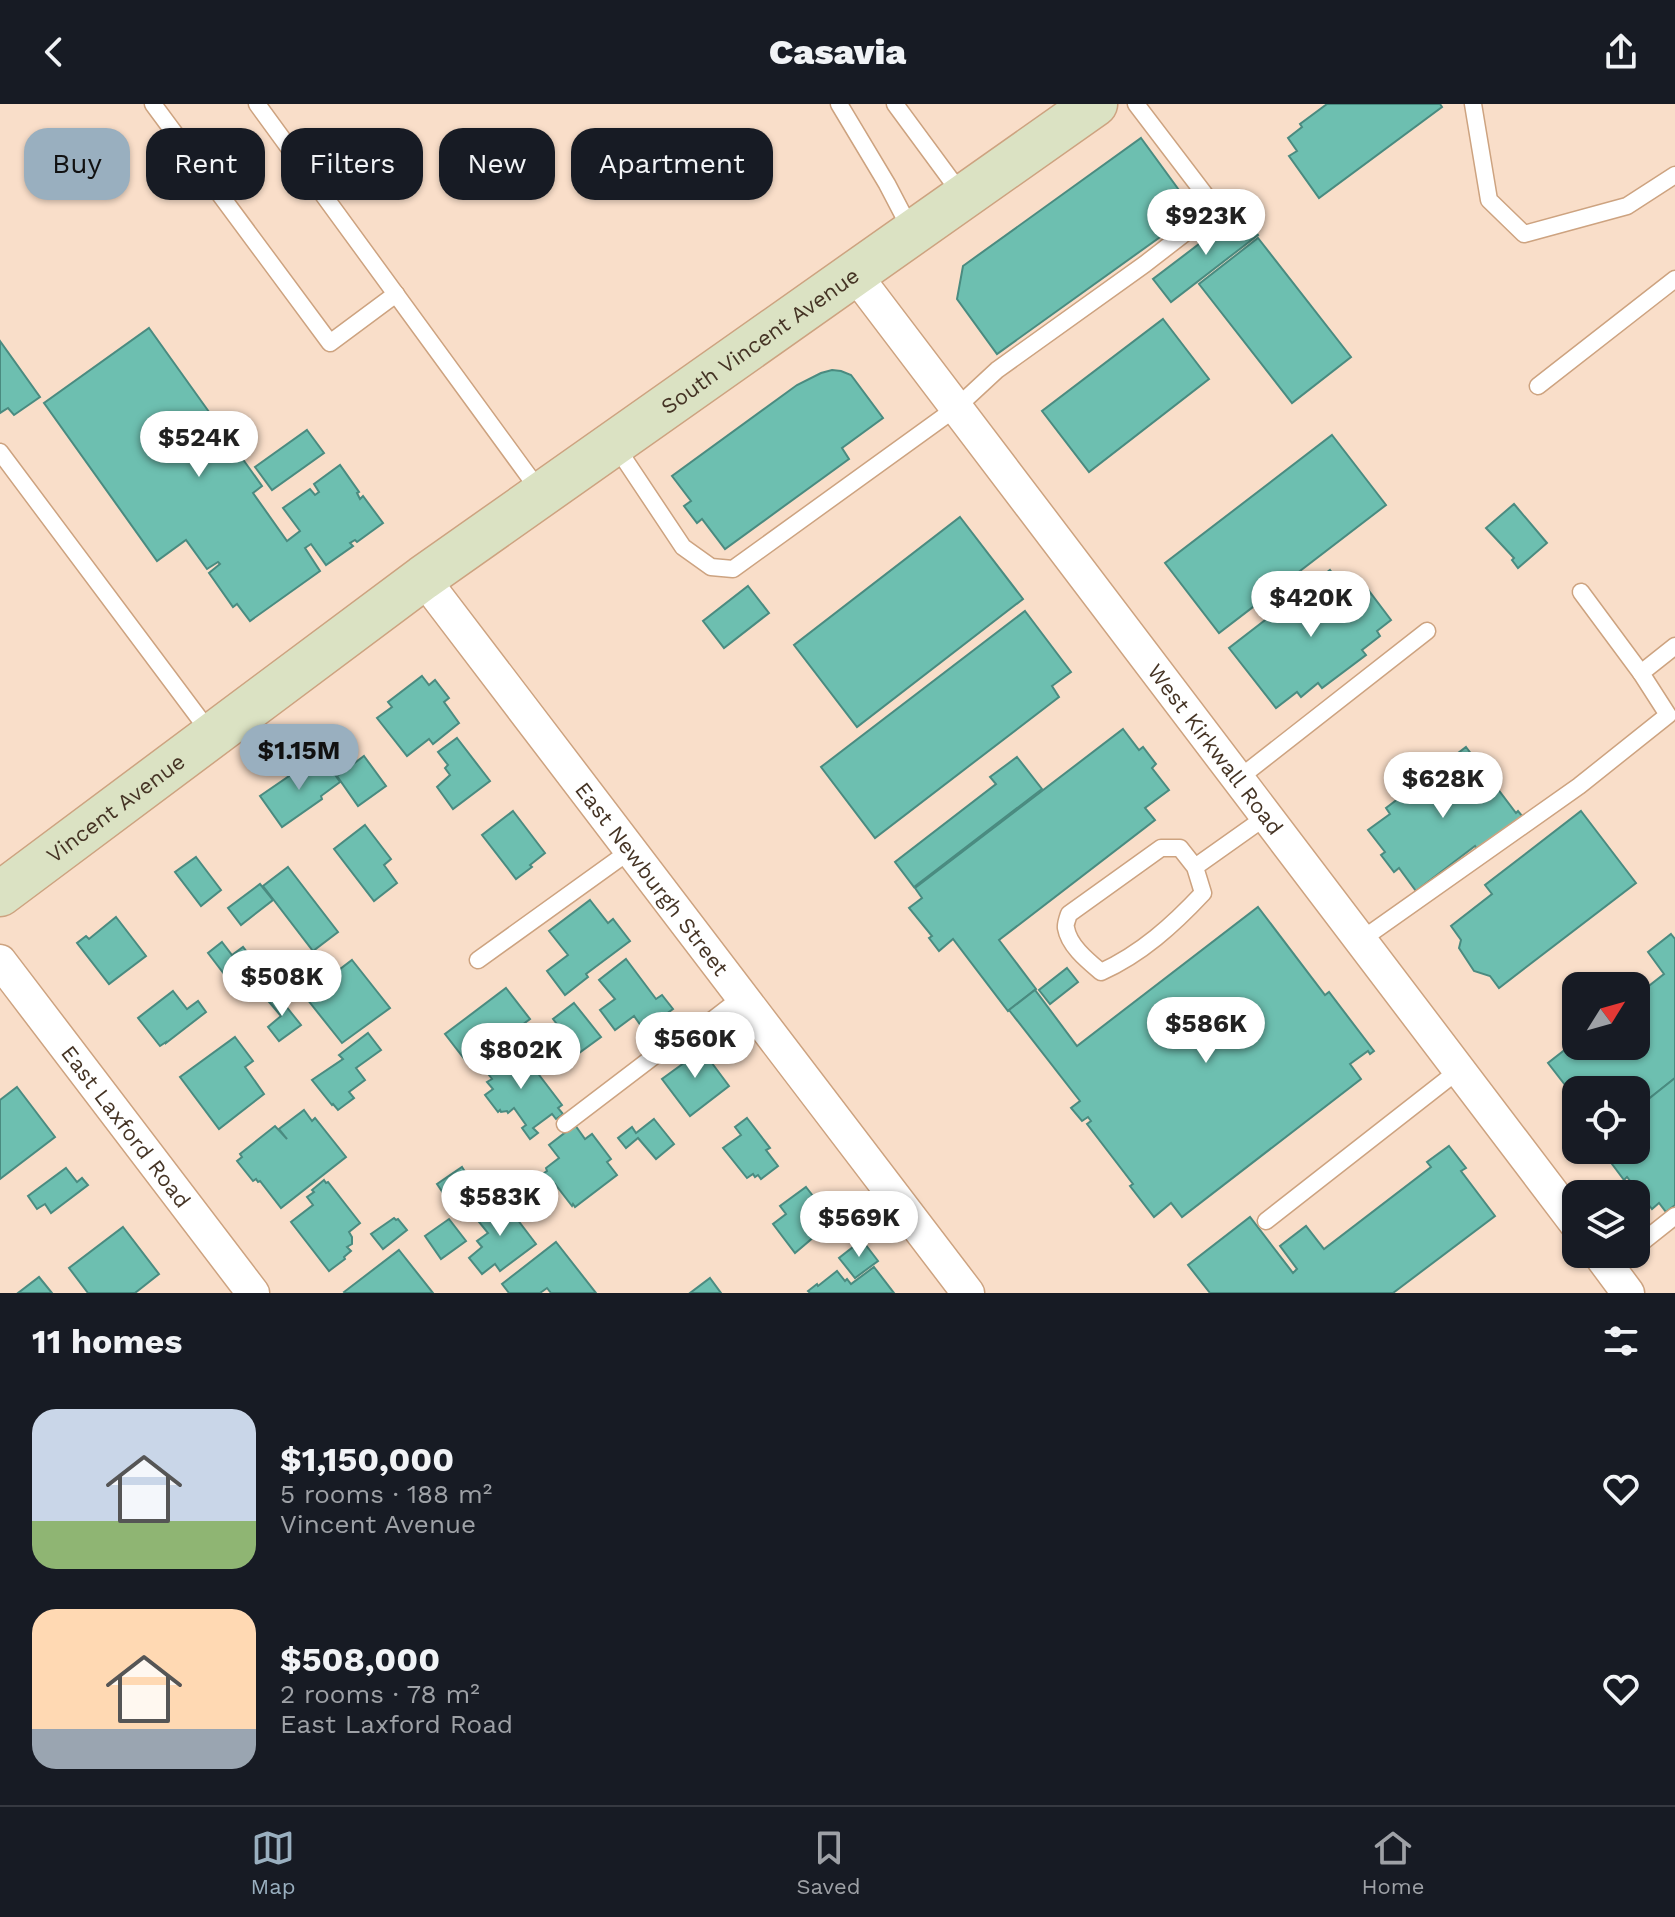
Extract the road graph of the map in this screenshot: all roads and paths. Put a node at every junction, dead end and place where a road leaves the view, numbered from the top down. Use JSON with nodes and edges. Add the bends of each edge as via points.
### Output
{"nodes":[{"id":1,"x":153,"y":104,"type":"edge"},
{"id":2,"x":257,"y":104,"type":"edge"},
{"id":3,"x":839,"y":104,"type":"edge"},
{"id":4,"x":1095,"y":104,"type":"edge"},
{"id":5,"x":1136,"y":104,"type":"edge"},
{"id":6,"x":1473,"y":104,"type":"edge"},
{"id":7,"x":900,"y":111,"type":"edge"},
{"id":8,"x":1675,"y":175,"type":"edge"},
{"id":9,"x":963,"y":196,"type":"junction"},
{"id":10,"x":912,"y":231,"type":"junction"},
{"id":11,"x":854,"y":273,"type":"junction"},
{"id":12,"x":1675,"y":279,"type":"edge"},
{"id":13,"x":396,"y":294,"type":"junction"},
{"id":14,"x":1538,"y":386,"type":"dead end"},
{"id":15,"x":956,"y":408,"type":"junction"},
{"id":16,"x":614,"y":443,"type":"junction"},
{"id":17,"x":0,"y":452,"type":"edge"},
{"id":18,"x":542,"y":494,"type":"junction"},
{"id":19,"x":423,"y":578,"type":"junction"},
{"id":20,"x":1581,"y":592,"type":"dead end"},
{"id":21,"x":1427,"y":631,"type":"dead end"},
{"id":22,"x":1675,"y":646,"type":"edge"},
{"id":23,"x":1641,"y":673,"type":"junction"},
{"id":24,"x":212,"y":735,"type":"junction"},
{"id":25,"x":1238,"y":779,"type":"junction"},
{"id":26,"x":1267,"y":816,"type":"junction"},
{"id":27,"x":631,"y":850,"type":"junction"},
{"id":28,"x":1195,"y":867,"type":"junction"},
{"id":29,"x":0,"y":894,"type":"edge"},
{"id":30,"x":1361,"y":940,"type":"junction"},
{"id":31,"x":478,"y":960,"type":"dead end"},
{"id":32,"x":0,"y":961,"type":"edge"},
{"id":33,"x":742,"y":997,"type":"junction"},
{"id":34,"x":1459,"y":1070,"type":"junction"},
{"id":35,"x":565,"y":1124,"type":"dead end"},
{"id":36,"x":1562,"y":1206,"type":"edge"},
{"id":37,"x":1675,"y":1216,"type":"edge"},
{"id":38,"x":1266,"y":1221,"type":"dead end"},
{"id":39,"x":1650,"y":1236,"type":"edge"},
{"id":40,"x":1612,"y":1268,"type":"edge"},
{"id":41,"x":253,"y":1293,"type":"edge"},
{"id":42,"x":968,"y":1293,"type":"edge"},
{"id":43,"x":1628,"y":1293,"type":"edge"}],
"edges":[{"from":1,"to":13,"type":"lane","via":[[330,343]]},
{"from":2,"to":13,"type":"lane"},
{"from":3,"to":10,"type":"lane"},
{"from":4,"to":9,"type":"street","name":"South Vincent Avenue"},
{"from":5,"to":15,"type":"lane","via":[[1216,209],[997,370]]},
{"from":6,"to":8,"type":"lane","via":[[1489,200],[1524,234],[1627,206]]},
{"from":7,"to":9,"type":"lane"},
{"from":9,"to":10,"type":"street","name":"South Vincent Avenue"},
{"from":10,"to":11,"type":"street","name":"South Vincent Avenue"},
{"from":11,"to":15,"type":"street","name":"West Kirkwall Road"},
{"from":11,"to":16,"type":"street","name":"South Vincent Avenue"},
{"from":12,"to":14,"type":"lane"},
{"from":13,"to":18,"type":"lane"},
{"from":15,"to":16,"type":"lane","via":[[733,569],[711,567],[683,547]]},
{"from":15,"to":25,"type":"street","name":"West Kirkwall Road"},
{"from":16,"to":18,"type":"street","name":"South Vincent Avenue"},
{"from":17,"to":24,"type":"lane"},
{"from":18,"to":19,"type":"street","name":"South Vincent Avenue"},
{"from":19,"to":24,"type":"street","name":"Vincent Avenue"},
{"from":19,"to":27,"type":"street","name":"East Newburgh Street"},
{"from":20,"to":23,"type":"lane"},
{"from":21,"to":25,"type":"lane"},
{"from":22,"to":23,"type":"lane"},
{"from":23,"to":30,"type":"lane","via":[[1668,715],[1579,786]]},
{"from":24,"to":29,"type":"street","name":"Vincent Avenue"},
{"from":25,"to":26,"type":"street","name":"West Kirkwall Road"},
{"from":26,"to":28,"type":"lane"},
{"from":26,"to":30,"type":"street","name":"West Kirkwall Road"},
{"from":27,"to":31,"type":"lane"},
{"from":27,"to":33,"type":"street","name":"East Newburgh Street"},
{"from":28,"to":28,"type":"lane","via":[[1180,848],[1161,848],[1069,914],[1065,927],[1072,941],[1101,972],[1119,964],[1180,918],[1203,893]]},
{"from":30,"to":34,"type":"street","name":"West Kirkwall Road"},
{"from":32,"to":41,"type":"street","name":"East Laxford Road"},
{"from":33,"to":35,"type":"lane","via":[[707,1024],[687,1031]]},
{"from":33,"to":42,"type":"street","name":"East Newburgh Street"},
{"from":34,"to":36,"type":"street","name":"West Kirkwall Road"},
{"from":34,"to":38,"type":"lane"},
{"from":37,"to":39,"type":"lane"},
{"from":40,"to":43,"type":"street"}]}
